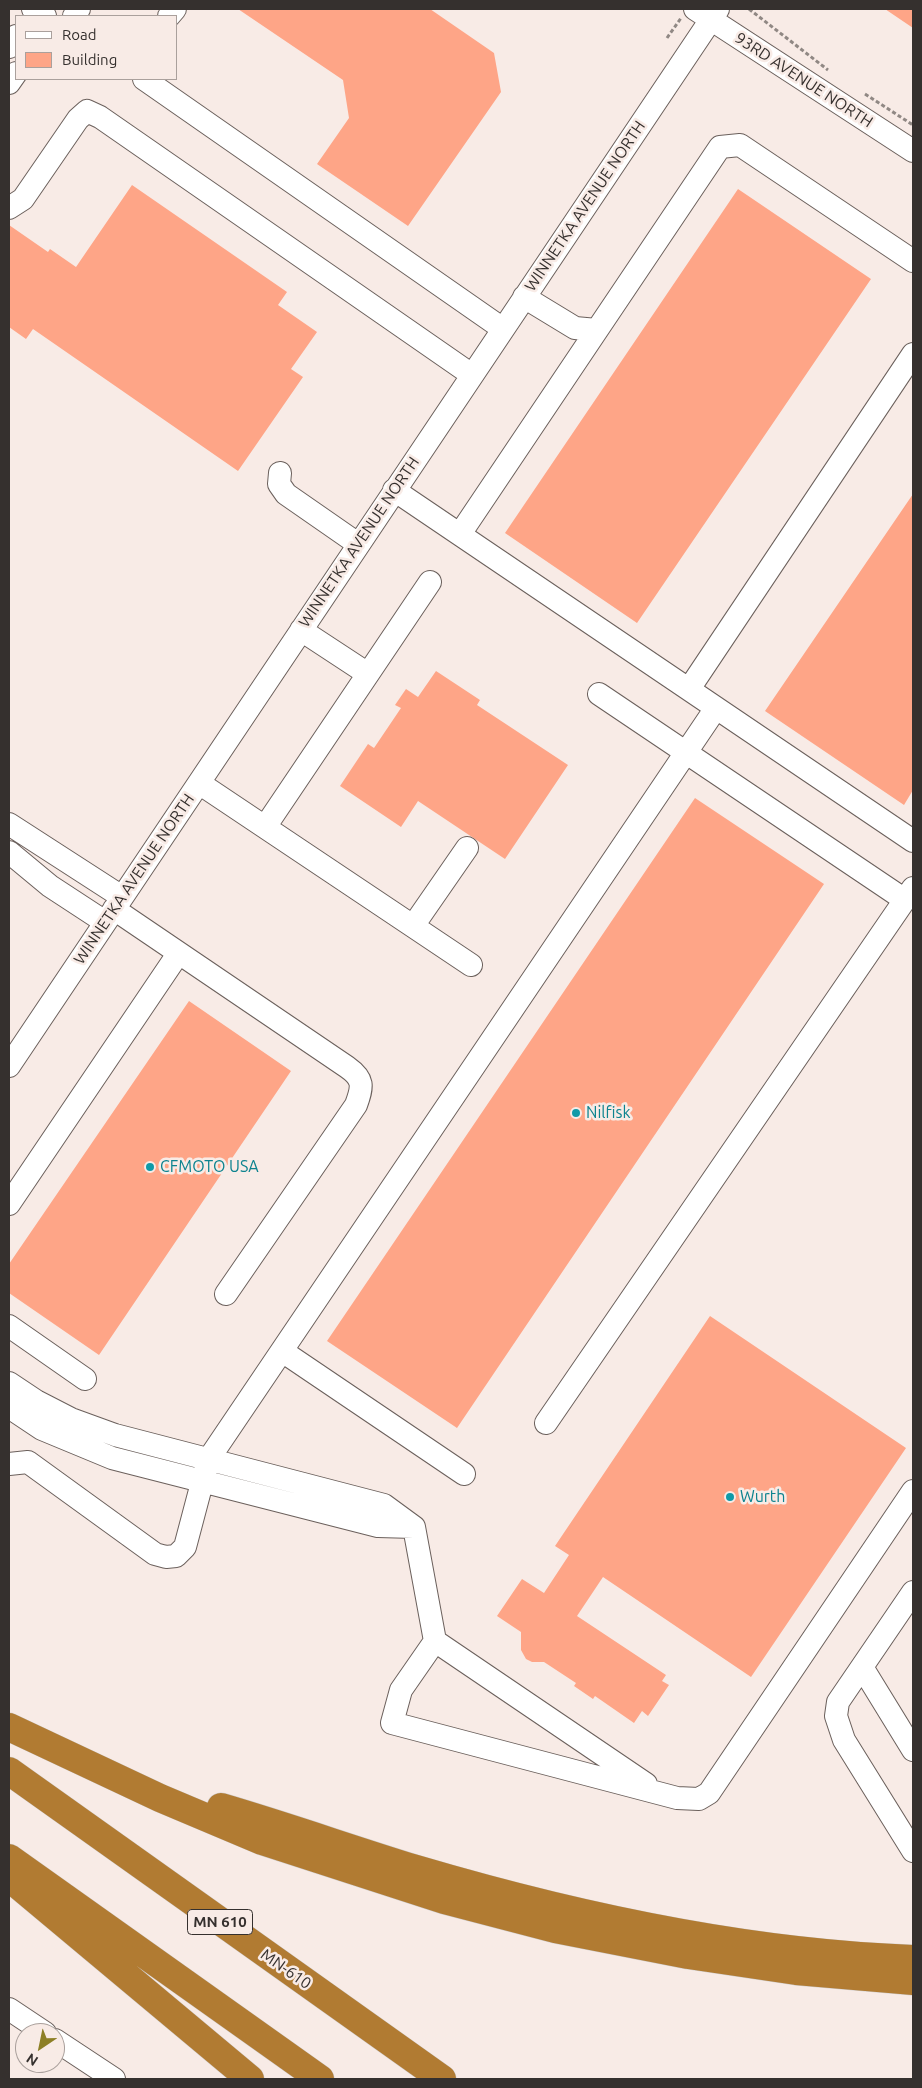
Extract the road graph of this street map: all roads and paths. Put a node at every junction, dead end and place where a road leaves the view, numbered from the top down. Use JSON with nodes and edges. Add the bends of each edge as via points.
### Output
{"nodes":[{"id":1,"x":749,"y":9,"type":"edge"},
{"id":2,"x":701,"y":13,"type":"edge"},
{"id":3,"x":667,"y":38,"type":"dead end"},
{"id":4,"x":832,"y":74,"type":"dead end"},
{"id":5,"x":145,"y":80,"type":"edge"},
{"id":6,"x":857,"y":89,"type":"dead end"},
{"id":7,"x":913,"y":124,"type":"edge"},
{"id":8,"x":913,"y":151,"type":"edge"},
{"id":9,"x":9,"y":208,"type":"edge"},
{"id":10,"x":913,"y":261,"type":"edge"},
{"id":11,"x":524,"y":297,"type":"junction"},
{"id":12,"x":502,"y":329,"type":"junction"},
{"id":13,"x":597,"y":330,"type":"junction"},
{"id":14,"x":913,"y":354,"type":"edge"},
{"id":15,"x":472,"y":375,"type":"junction"},
{"id":16,"x":280,"y":473,"type":"dead end"},
{"id":17,"x":394,"y":490,"type":"junction"},
{"id":18,"x":460,"y":534,"type":"junction"},
{"id":19,"x":358,"y":544,"type":"junction"},
{"id":20,"x":430,"y":582,"type":"dead end"},
{"id":21,"x":301,"y":630,"type":"junction"},
{"id":22,"x":368,"y":674,"type":"junction"},
{"id":23,"x":689,"y":689,"type":"junction"},
{"id":24,"x":599,"y":694,"type":"dead end"},
{"id":25,"x":716,"y":708,"type":"junction"},
{"id":26,"x":686,"y":752,"type":"junction"},
{"id":27,"x":198,"y":782,"type":"junction"},
{"id":28,"x":9,"y":824,"type":"edge"},
{"id":29,"x":265,"y":827,"type":"junction"},
{"id":30,"x":913,"y":841,"type":"edge"},
{"id":31,"x":467,"y":848,"type":"dead end"},
{"id":32,"x":9,"y":852,"type":"edge"},
{"id":33,"x":54,"y":854,"type":"junction"},
{"id":34,"x":38,"y":876,"type":"junction"},
{"id":35,"x":909,"y":894,"type":"edge"},
{"id":36,"x":114,"y":909,"type":"junction"},
{"id":37,"x":413,"y":926,"type":"junction"},
{"id":38,"x":178,"y":954,"type":"junction"},
{"id":39,"x":471,"y":965,"type":"dead end"},
{"id":40,"x":9,"y":1066,"type":"edge"},
{"id":41,"x":9,"y":1204,"type":"edge"},
{"id":42,"x":226,"y":1294,"type":"dead end"},
{"id":43,"x":9,"y":1326,"type":"edge"},
{"id":44,"x":282,"y":1351,"type":"junction"},
{"id":45,"x":86,"y":1379,"type":"dead end"},
{"id":46,"x":9,"y":1383,"type":"edge"},
{"id":47,"x":9,"y":1407,"type":"edge"},
{"id":48,"x":546,"y":1423,"type":"dead end"},
{"id":49,"x":9,"y":1464,"type":"edge"},
{"id":50,"x":206,"y":1471,"type":"junction"},
{"id":51,"x":464,"y":1474,"type":"dead end"},
{"id":52,"x":913,"y":1491,"type":"edge"},
{"id":53,"x":913,"y":1592,"type":"edge"},
{"id":54,"x":436,"y":1641,"type":"junction"},
{"id":55,"x":862,"y":1668,"type":"junction"},
{"id":56,"x":9,"y":1727,"type":"edge"},
{"id":57,"x":38,"y":1740,"type":"junction"},
{"id":58,"x":913,"y":1750,"type":"edge"},
{"id":59,"x":9,"y":1771,"type":"edge"},
{"id":60,"x":660,"y":1794,"type":"junction"},
{"id":61,"x":913,"y":1851,"type":"edge"},
{"id":62,"x":9,"y":1858,"type":"edge"},
{"id":63,"x":9,"y":1878,"type":"edge"},
{"id":64,"x":913,"y":1959,"type":"edge"},
{"id":65,"x":913,"y":1981,"type":"edge"},
{"id":66,"x":9,"y":2009,"type":"edge"},
{"id":67,"x":30,"y":2023,"type":"edge"},
{"id":68,"x":65,"y":2047,"type":"edge"},
{"id":69,"x":114,"y":2079,"type":"edge"},
{"id":70,"x":250,"y":2079,"type":"edge"},
{"id":71,"x":320,"y":2079,"type":"edge"},
{"id":72,"x":442,"y":2079,"type":"edge"}],
"edges":[{"from":1,"to":4,"type":"path"},
{"from":2,"to":3,"type":"path"},
{"from":2,"to":8,"type":"street","name":"93RD AVENUE NORTH"},
{"from":2,"to":11,"type":"street","name":"WINNETKA AVENUE NORTH"},
{"from":5,"to":12,"type":"street"},
{"from":6,"to":7,"type":"path"},
{"from":9,"to":15,"type":"street","via":[[23,199],[78,119],[87,112],[100,116]]},
{"from":10,"to":13,"type":"street","via":[[740,145],[720,146]]},
{"from":11,"to":12,"type":"street","name":"WINNETKA AVENUE NORTH"},
{"from":11,"to":13,"type":"street","via":[[574,328]]},
{"from":12,"to":15,"type":"street","name":"WINNETKA AVENUE NORTH"},
{"from":13,"to":18,"type":"street"},
{"from":14,"to":23,"type":"street"},
{"from":15,"to":17,"type":"street","name":"WINNETKA AVENUE NORTH"},
{"from":16,"to":19,"type":"street","via":[[279,484],[286,494]]},
{"from":17,"to":18,"type":"street"},
{"from":17,"to":19,"type":"street","name":"WINNETKA AVENUE NORTH"},
{"from":18,"to":23,"type":"street"},
{"from":19,"to":21,"type":"street","name":"WINNETKA AVENUE NORTH"},
{"from":20,"to":22,"type":"street"},
{"from":21,"to":22,"type":"street"},
{"from":21,"to":27,"type":"street","name":"WINNETKA AVENUE NORTH"},
{"from":22,"to":29,"type":"street"},
{"from":23,"to":25,"type":"street"},
{"from":24,"to":26,"type":"street"},
{"from":25,"to":26,"type":"street"},
{"from":25,"to":30,"type":"street"},
{"from":26,"to":35,"type":"street"},
{"from":26,"to":44,"type":"street"},
{"from":27,"to":29,"type":"street"},
{"from":27,"to":36,"type":"street","name":"WINNETKA AVENUE NORTH"},
{"from":28,"to":33,"type":"street"},
{"from":29,"to":37,"type":"street"},
{"from":31,"to":37,"type":"street"},
{"from":32,"to":34,"type":"street"},
{"from":33,"to":34,"type":"street"},
{"from":33,"to":36,"type":"street"},
{"from":34,"to":36,"type":"street"},
{"from":35,"to":48,"type":"street"},
{"from":36,"to":38,"type":"street"},
{"from":36,"to":40,"type":"street","name":"WINNETKA AVENUE NORTH"},
{"from":37,"to":39,"type":"street"},
{"from":38,"to":41,"type":"street"},
{"from":38,"to":42,"type":"street","via":[[357,1074],[362,1088],[356,1105]]},
{"from":43,"to":45,"type":"street"},
{"from":44,"to":50,"type":"street"},
{"from":44,"to":51,"type":"street"},
{"from":46,"to":50,"type":"street","via":[[71,1419]]},
{"from":47,"to":50,"type":"street","via":[[42,1428],[112,1458]]},
{"from":49,"to":50,"type":"street","via":[[28,1462],[155,1554],[166,1557],[176,1556],[184,1547]]},
{"from":50,"to":54,"type":"street","via":[[378,1526],[414,1527]]},
{"from":52,"to":60,"type":"street","via":[[709,1793],[699,1799]]},
{"from":53,"to":55,"type":"street"},
{"from":54,"to":60,"type":"street"},
{"from":54,"to":60,"type":"street","via":[[402,1690],[392,1724]]},
{"from":55,"to":58,"type":"street"},
{"from":55,"to":61,"type":"street","via":[[838,1702],[836,1716],[844,1740]]},
{"from":56,"to":57,"type":"highway"},
{"from":57,"to":64,"type":"highway","via":[[216,1805],[416,1869],[534,1901],[742,1941],[866,1957]]},
{"from":57,"to":65,"type":"highway","via":[[160,1798],[262,1840],[385,1882],[503,1916],[727,1962]]},
{"from":59,"to":72,"type":"highway","name":"MN-610","number":"MN 610"},
{"from":62,"to":71,"type":"highway"},
{"from":63,"to":70,"type":"highway"},
{"from":66,"to":67,"type":"street"},
{"from":68,"to":69,"type":"street"}]}
